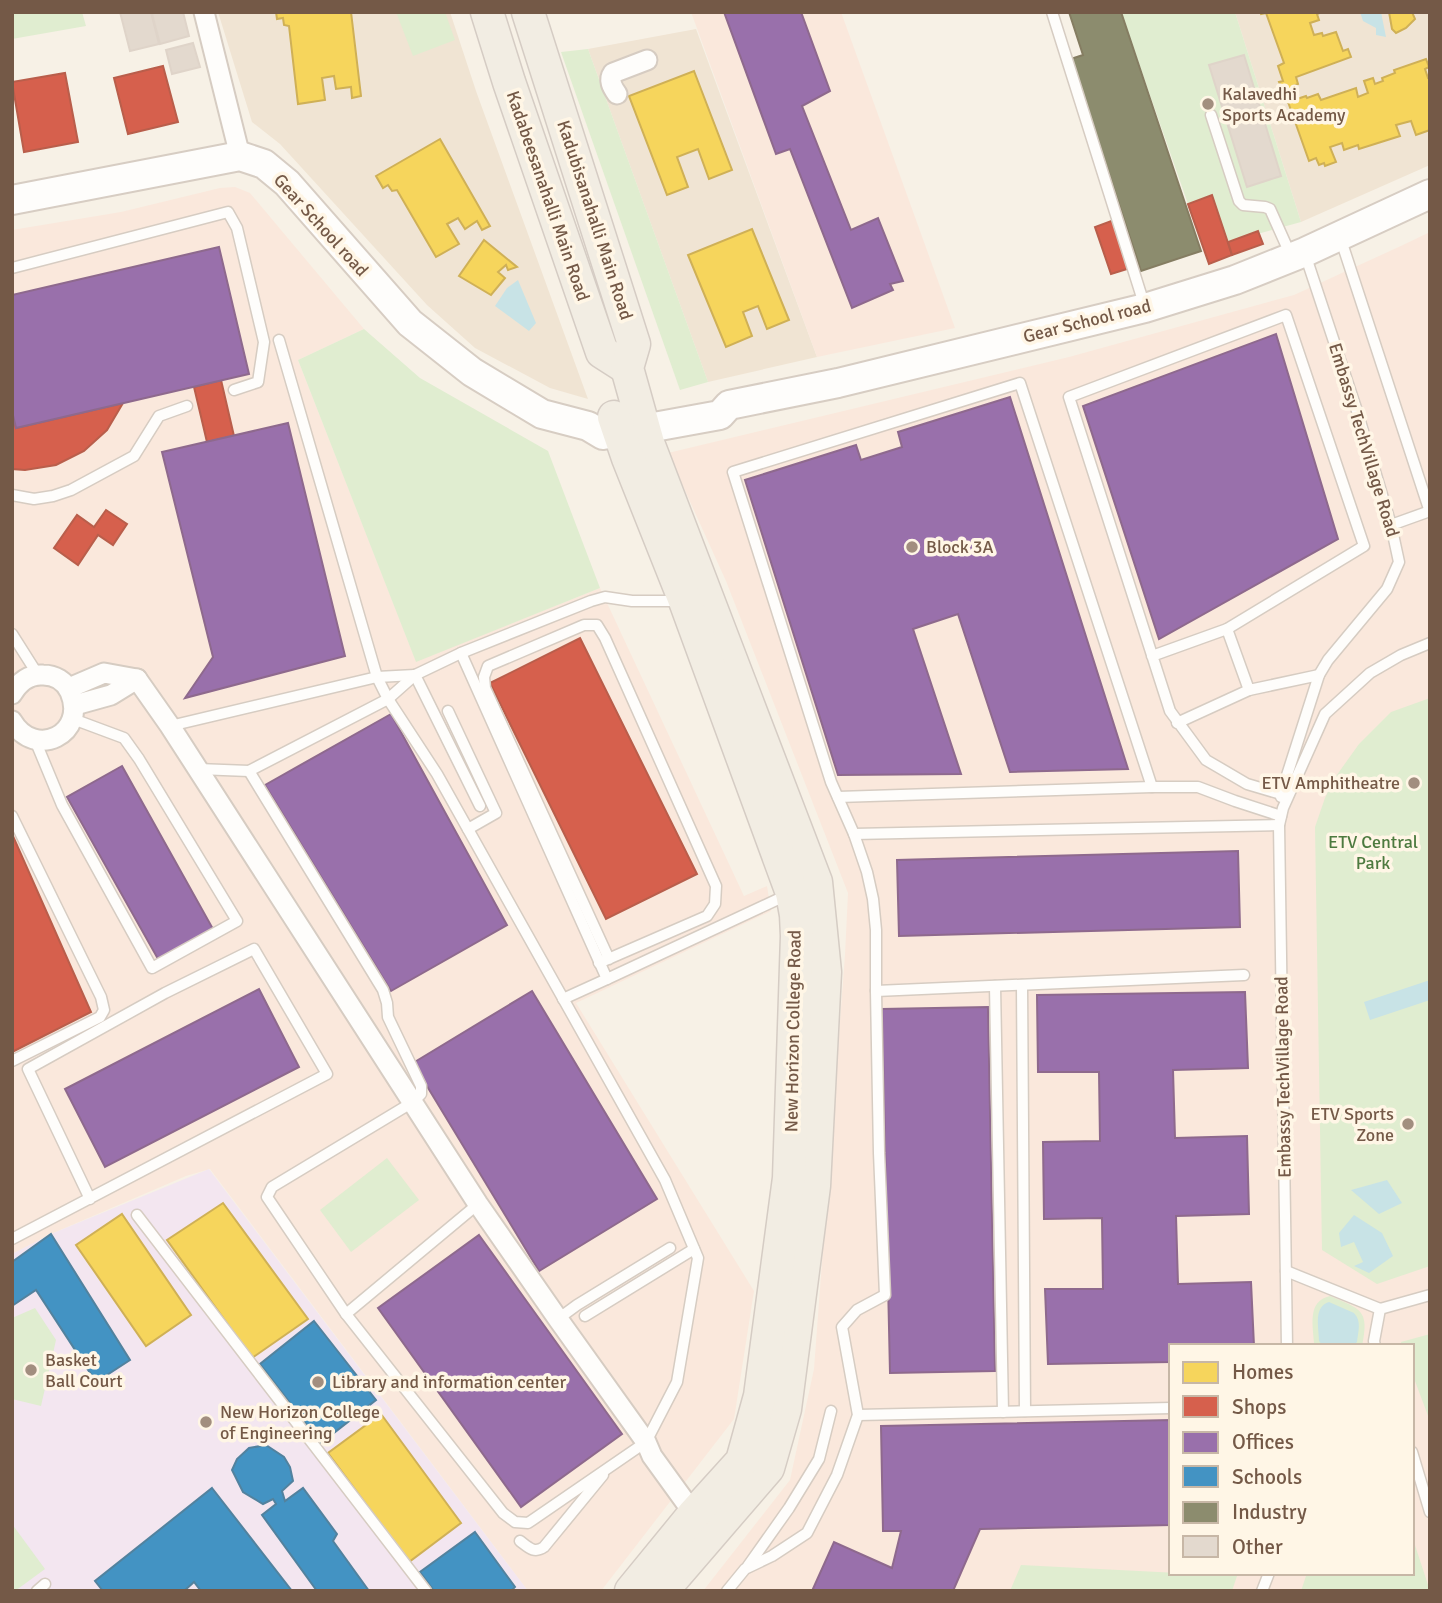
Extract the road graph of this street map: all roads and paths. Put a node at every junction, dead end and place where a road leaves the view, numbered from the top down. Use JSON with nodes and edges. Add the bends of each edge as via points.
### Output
{"nodes":[{"id":1,"x":204,"y":12,"type":"edge"},
{"id":2,"x":1052,"y":12,"type":"edge"},
{"id":3,"x":528,"y":13,"type":"edge"},
{"id":4,"x":490,"y":20,"type":"edge"},
{"id":5,"x":647,"y":60,"type":"dead end"},
{"id":6,"x":617,"y":94,"type":"dead end"},
{"id":7,"x":1211,"y":115,"type":"dead end"},
{"id":8,"x":240,"y":156,"type":"junction"},
{"id":9,"x":1430,"y":194,"type":"edge"},
{"id":10,"x":12,"y":200,"type":"edge"},
{"id":11,"x":1340,"y":236,"type":"junction"},
{"id":12,"x":1298,"y":254,"type":"junction"},
{"id":13,"x":12,"y":268,"type":"edge"},
{"id":14,"x":1145,"y":308,"type":"junction"},
{"id":15,"x":279,"y":340,"type":"dead end"},
{"id":16,"x":627,"y":368,"type":"junction"},
{"id":17,"x":234,"y":390,"type":"dead end"},
{"id":18,"x":187,"y":406,"type":"dead end"},
{"id":19,"x":621,"y":424,"type":"junction"},
{"id":20,"x":12,"y":495,"type":"edge"},
{"id":21,"x":1430,"y":512,"type":"edge"},
{"id":22,"x":1391,"y":525,"type":"junction"},
{"id":23,"x":685,"y":601,"type":"junction"},
{"id":24,"x":1227,"y":629,"type":"junction"},
{"id":25,"x":12,"y":634,"type":"edge"},
{"id":26,"x":1430,"y":643,"type":"edge"},
{"id":27,"x":461,"y":653,"type":"junction"},
{"id":28,"x":1152,"y":656,"type":"junction"},
{"id":29,"x":38,"y":675,"type":"junction"},
{"id":30,"x":415,"y":675,"type":"junction"},
{"id":31,"x":1319,"y":675,"type":"junction"},
{"id":32,"x":377,"y":677,"type":"junction"},
{"id":33,"x":1249,"y":690,"type":"junction"},
{"id":34,"x":12,"y":694,"type":"edge"},
{"id":35,"x":388,"y":699,"type":"junction"},
{"id":36,"x":72,"y":704,"type":"junction"},
{"id":37,"x":448,"y":711,"type":"dead end"},
{"id":38,"x":1177,"y":723,"type":"junction"},
{"id":39,"x":170,"y":726,"type":"junction"},
{"id":40,"x":20,"y":732,"type":"edge"},
{"id":41,"x":198,"y":769,"type":"junction"},
{"id":42,"x":249,"y":771,"type":"junction"},
{"id":43,"x":1152,"y":787,"type":"junction"},
{"id":44,"x":1281,"y":794,"type":"junction"},
{"id":45,"x":838,"y":797,"type":"junction"},
{"id":46,"x":480,"y":806,"type":"dead end"},
{"id":47,"x":12,"y":816,"type":"edge"},
{"id":48,"x":1281,"y":816,"type":"junction"},
{"id":49,"x":468,"y":829,"type":"junction"},
{"id":50,"x":854,"y":834,"type":"junction"},
{"id":51,"x":804,"y":887,"type":"junction"},
{"id":52,"x":604,"y":961,"type":"junction"},
{"id":53,"x":1244,"y":975,"type":"dead end"},
{"id":54,"x":607,"y":979,"type":"junction"},
{"id":55,"x":1022,"y":985,"type":"junction"},
{"id":56,"x":995,"y":986,"type":"junction"},
{"id":57,"x":876,"y":991,"type":"junction"},
{"id":58,"x":563,"y":999,"type":"junction"},
{"id":59,"x":12,"y":1061,"type":"edge"},
{"id":60,"x":413,"y":1102,"type":"junction"},
{"id":61,"x":90,"y":1199,"type":"junction"},
{"id":62,"x":478,"y":1204,"type":"junction"},
{"id":63,"x":136,"y":1215,"type":"dead end"},
{"id":64,"x":12,"y":1239,"type":"edge"},
{"id":65,"x":670,"y":1248,"type":"dead end"},
{"id":66,"x":694,"y":1249,"type":"junction"},
{"id":67,"x":1286,"y":1271,"type":"junction"},
{"id":68,"x":1430,"y":1295,"type":"edge"},
{"id":69,"x":1380,"y":1309,"type":"junction"},
{"id":70,"x":346,"y":1314,"type":"junction"},
{"id":71,"x":585,"y":1316,"type":"dead end"},
{"id":72,"x":558,"y":1319,"type":"junction"},
{"id":73,"x":1287,"y":1344,"type":"edge"},
{"id":74,"x":1375,"y":1344,"type":"edge"},
{"id":75,"x":1169,"y":1408,"type":"edge"},
{"id":76,"x":831,"y":1411,"type":"dead end"},
{"id":77,"x":1025,"y":1411,"type":"junction"},
{"id":78,"x":1003,"y":1412,"type":"junction"},
{"id":79,"x":858,"y":1415,"type":"junction"},
{"id":80,"x":646,"y":1442,"type":"junction"},
{"id":81,"x":1414,"y":1459,"type":"edge"},
{"id":82,"x":604,"y":1471,"type":"junction"},
{"id":83,"x":1430,"y":1512,"type":"edge"},
{"id":84,"x":694,"y":1514,"type":"junction"},
{"id":85,"x":520,"y":1541,"type":"dead end"},
{"id":86,"x":745,"y":1569,"type":"junction"},
{"id":87,"x":426,"y":1591,"type":"edge"},
{"id":88,"x":631,"y":1591,"type":"edge"},
{"id":89,"x":662,"y":1591,"type":"edge"},
{"id":90,"x":727,"y":1591,"type":"edge"}],
"edges":[{"from":1,"to":8,"type":"street"},
{"from":2,"to":14,"type":"lane"},
{"from":3,"to":4,"type":"main road"},
{"from":3,"to":16,"type":"main road","name":"Kadubisanahalli Main Road","via":[[634,344]]},
{"from":4,"to":16,"type":"main road","name":"Kadabeesanahalli Main Road","via":[[602,352]]},
{"from":5,"to":6,"type":"street","via":[[613,73],[610,81]]},
{"from":7,"to":12,"type":"lane","name":"Embassy TechVillage Road","via":[[1239,201],[1270,209]]},
{"from":8,"to":10,"type":"main road"},
{"from":8,"to":19,"type":"main road","name":"Gear School road","via":[[264,164],[287,183],[410,323],[472,372],[542,414]]},
{"from":9,"to":11,"type":"main road","name":"Gear School road"},
{"from":11,"to":12,"type":"main road","name":"Gear School road"},
{"from":11,"to":21,"type":"lane"},
{"from":12,"to":14,"type":"main road","name":"Gear School road","via":[[1235,280]]},
{"from":12,"to":22,"type":"lane","name":"Embassy TechVillage Road","via":[[1357,411]]},
{"from":13,"to":17,"type":"lane","via":[[228,212],[237,228],[264,342],[258,382]]},
{"from":14,"to":19,"type":"main road","name":"Gear School road","via":[[729,405],[720,415]]},
{"from":15,"to":32,"type":"lane"},
{"from":16,"to":19,"type":"main road","name":"Kadubisanahalli Main Road"},
{"from":18,"to":20,"type":"lane","via":[[159,416],[134,456],[71,490],[34,499]]},
{"from":19,"to":23,"type":"main road","name":"New Horizon College Road"},
{"from":19,"to":51,"type":"main road","name":"New Horizon College Road"},
{"from":21,"to":22,"type":"lane"},
{"from":22,"to":31,"type":"lane","name":"Embassy TechVillage Road","via":[[1399,562],[1387,589]]},
{"from":23,"to":27,"type":"lane","via":[[605,597]]},
{"from":23,"to":51,"type":"main road","name":"New Horizon College Road"},
{"from":24,"to":28,"type":"lane"},
{"from":24,"to":28,"type":"lane","via":[[1364,546],[1286,315],[1069,397]]},
{"from":24,"to":33,"type":"lane"},
{"from":25,"to":29,"type":"lane"},
{"from":26,"to":48,"type":"lane","name":"Embassy TechVillage Road","via":[[1370,673],[1325,714]]},
{"from":27,"to":30,"type":"lane"},
{"from":27,"to":52,"type":"lane"},
{"from":28,"to":38,"type":"lane"},
{"from":29,"to":34,"type":"street","via":[[22,681]]},
{"from":29,"to":36,"type":"street","via":[[55,677]]},
{"from":30,"to":32,"type":"lane"},
{"from":30,"to":35,"type":"lane"},
{"from":30,"to":46,"type":"lane"},
{"from":31,"to":33,"type":"lane"},
{"from":31,"to":44,"type":"lane","name":"Embassy TechVillage Road"},
{"from":32,"to":35,"type":"lane"},
{"from":32,"to":39,"type":"lane"},
{"from":33,"to":38,"type":"lane"},
{"from":35,"to":42,"type":"lane"},
{"from":35,"to":49,"type":"lane"},
{"from":36,"to":39,"type":"street","via":[[104,673],[136,679]]},
{"from":36,"to":40,"type":"street","via":[[65,731],[59,736],[47,740]]},
{"from":36,"to":40,"type":"lane","via":[[124,738],[237,921],[152,968]]},
{"from":37,"to":49,"type":"lane","via":[[496,813]]},
{"from":38,"to":44,"type":"lane","via":[[1206,760],[1247,783]]},
{"from":39,"to":41,"type":"street"},
{"from":41,"to":42,"type":"lane"},
{"from":41,"to":60,"type":"street"},
{"from":42,"to":60,"type":"lane","via":[[383,989],[388,1017],[421,1086],[421,1094]]},
{"from":43,"to":45,"type":"lane"},
{"from":43,"to":45,"type":"lane","via":[[1020,383],[733,472]]},
{"from":43,"to":48,"type":"lane","via":[[1198,787]]},
{"from":44,"to":48,"type":"lane","name":"Embassy TechVillage Road"},
{"from":45,"to":50,"type":"lane"},
{"from":47,"to":59,"type":"lane","via":[[104,1010],[100,1017]]},
{"from":48,"to":50,"type":"lane"},
{"from":48,"to":67,"type":"lane","name":"Embassy TechVillage Road"},
{"from":49,"to":58,"type":"lane"},
{"from":50,"to":57,"type":"lane","via":[[873,899]]},
{"from":51,"to":54,"type":"lane"},
{"from":51,"to":84,"type":"main road","name":"New Horizon College Road","via":[[796,915],[789,1178],[760,1396],[742,1461]]},
{"from":51,"to":89,"type":"main road","name":"New Horizon College Road","via":[[825,972],[814,1186],[785,1409],[768,1468]]},
{"from":52,"to":52,"type":"lane","via":[[707,916],[715,904],[716,886],[605,638],[597,625],[584,625],[488,666],[484,677]]},
{"from":52,"to":54,"type":"lane"},
{"from":53,"to":55,"type":"lane"},
{"from":54,"to":58,"type":"lane"},
{"from":55,"to":56,"type":"lane"},
{"from":55,"to":77,"type":"lane"},
{"from":56,"to":57,"type":"lane"},
{"from":56,"to":78,"type":"lane"},
{"from":57,"to":79,"type":"lane","via":[[885,1295],[857,1310],[842,1327]]},
{"from":58,"to":66,"type":"lane","via":[[665,1180]]},
{"from":60,"to":62,"type":"street"},
{"from":60,"to":70,"type":"lane","via":[[272,1187],[267,1197]]},
{"from":61,"to":61,"type":"lane","via":[[28,1069],[254,949],[327,1074]]},
{"from":61,"to":64,"type":"lane"},
{"from":62,"to":70,"type":"lane"},
{"from":62,"to":72,"type":"street"},
{"from":63,"to":87,"type":"lane"},
{"from":65,"to":72,"type":"lane"},
{"from":66,"to":71,"type":"lane"},
{"from":66,"to":80,"type":"lane","via":[[698,1258],[677,1382]]},
{"from":67,"to":69,"type":"lane"},
{"from":67,"to":73,"type":"lane","name":"Embassy TechVillage Road"},
{"from":68,"to":69,"type":"lane"},
{"from":69,"to":74,"type":"lane"},
{"from":70,"to":82,"type":"lane","via":[[503,1513],[515,1522],[540,1516]]},
{"from":72,"to":80,"type":"street"},
{"from":75,"to":77,"type":"lane"},
{"from":76,"to":86,"type":"lane","via":[[819,1459]]},
{"from":77,"to":78,"type":"lane"},
{"from":78,"to":79,"type":"lane"},
{"from":79,"to":86,"type":"lane","via":[[837,1475],[807,1533]]},
{"from":80,"to":82,"type":"lane"},
{"from":80,"to":84,"type":"street"},
{"from":81,"to":83,"type":"lane"},
{"from":82,"to":85,"type":"lane","via":[[544,1547],[533,1550]]},
{"from":84,"to":88,"type":"main road","name":"New Horizon College Road"},
{"from":86,"to":90,"type":"lane"}]}
